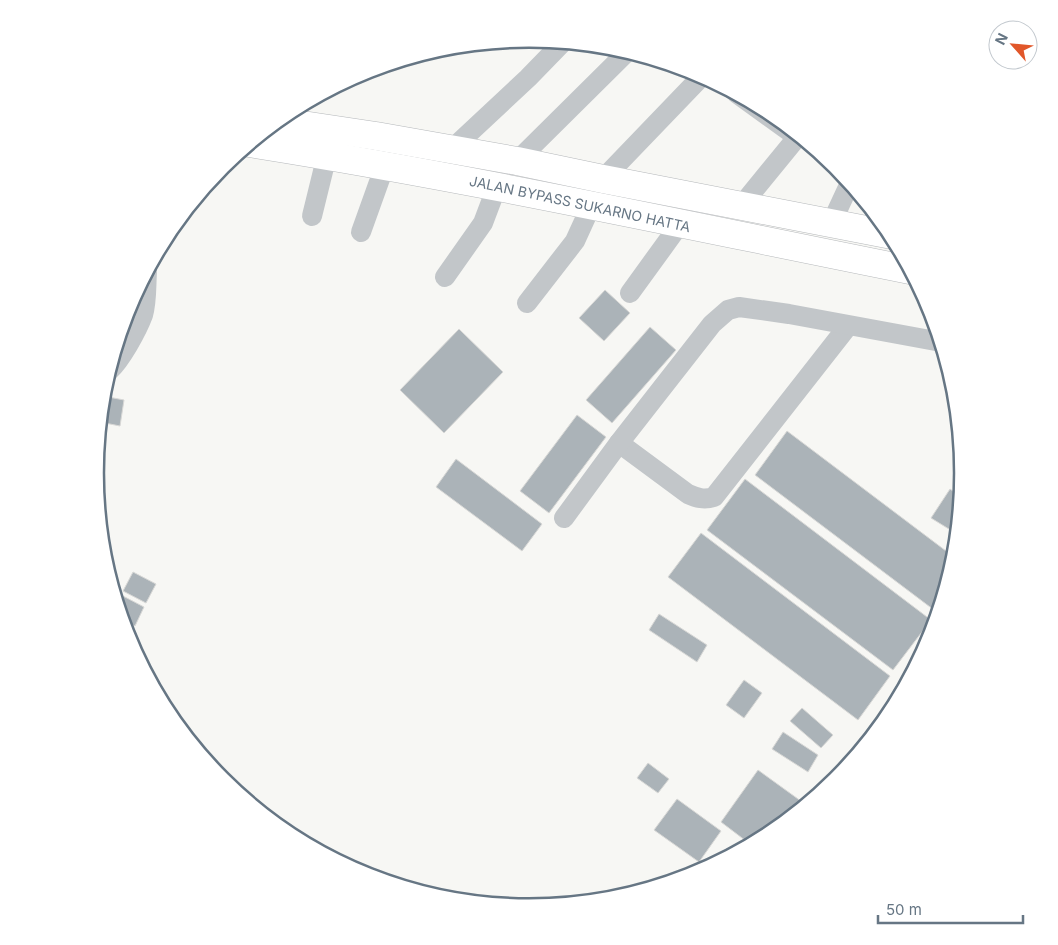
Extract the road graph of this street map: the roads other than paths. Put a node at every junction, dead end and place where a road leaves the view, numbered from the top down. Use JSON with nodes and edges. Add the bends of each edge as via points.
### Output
{"nodes":[{"id":1,"x":556,"y":48,"type":"edge"},
{"id":2,"x":621,"y":58,"type":"edge"},
{"id":3,"x":696,"y":82,"type":"edge"},
{"id":4,"x":286,"y":124,"type":"edge"},
{"id":5,"x":794,"y":140,"type":"edge"},
{"id":6,"x":258,"y":145,"type":"edge"},
{"id":7,"x":452,"y":149,"type":"junction"},
{"id":8,"x":327,"y":155,"type":"junction"},
{"id":9,"x":517,"y":161,"type":"junction"},
{"id":10,"x":385,"y":165,"type":"junction"},
{"id":11,"x":602,"y":179,"type":"junction"},
{"id":12,"x":497,"y":186,"type":"junction"},
{"id":13,"x":847,"y":190,"type":"edge"},
{"id":14,"x":591,"y":206,"type":"junction"},
{"id":15,"x":741,"y":206,"type":"junction"},
{"id":16,"x":312,"y":216,"type":"dead end"},
{"id":17,"x":680,"y":224,"type":"junction"},
{"id":18,"x":831,"y":224,"type":"junction"},
{"id":19,"x":361,"y":232,"type":"dead end"},
{"id":20,"x":880,"y":233,"type":"edge"},
{"id":21,"x":901,"y":268,"type":"edge"},
{"id":22,"x":445,"y":277,"type":"dead end"},
{"id":23,"x":630,"y":293,"type":"dead end"},
{"id":24,"x":527,"y":303,"type":"dead end"},
{"id":25,"x":135,"y":313,"type":"edge"},
{"id":26,"x":848,"y":326,"type":"junction"},
{"id":27,"x":933,"y":341,"type":"edge"},
{"id":28,"x":120,"y":358,"type":"edge"},
{"id":29,"x":619,"y":443,"type":"junction"},
{"id":30,"x":564,"y":518,"type":"dead end"}],
"edges":[{"from":1,"to":7,"type":"street"},
{"from":2,"to":9,"type":"street"},
{"from":3,"to":11,"type":"street"},
{"from":4,"to":7,"type":"highway","name":"JALAN BYPASS SUKARNO HATTA"},
{"from":5,"to":15,"type":"street"},
{"from":6,"to":8,"type":"highway","name":"JALAN BYPASS SUKARNO HATTA"},
{"from":7,"to":9,"type":"highway","name":"JALAN BYPASS SUKARNO HATTA"},
{"from":8,"to":10,"type":"highway","name":"JALAN BYPASS SUKARNO HATTA"},
{"from":8,"to":16,"type":"street"},
{"from":9,"to":11,"type":"highway","name":"JALAN BYPASS SUKARNO HATTA"},
{"from":10,"to":12,"type":"highway","name":"JALAN BYPASS SUKARNO HATTA"},
{"from":10,"to":19,"type":"street"},
{"from":11,"to":15,"type":"highway","name":"JALAN BYPASS SUKARNO HATTA"},
{"from":12,"to":14,"type":"highway","name":"JALAN BYPASS SUKARNO HATTA"},
{"from":12,"to":22,"type":"street","via":[[483,223]]},
{"from":13,"to":18,"type":"street"},
{"from":14,"to":17,"type":"highway","name":"JALAN BYPASS SUKARNO HATTA"},
{"from":14,"to":24,"type":"street","via":[[575,241]]},
{"from":15,"to":18,"type":"highway","name":"JALAN BYPASS SUKARNO HATTA"},
{"from":17,"to":21,"type":"highway","name":"JALAN BYPASS SUKARNO HATTA"},
{"from":17,"to":23,"type":"street"},
{"from":18,"to":20,"type":"highway","name":"JALAN BYPASS SUKARNO HATTA"},
{"from":25,"to":28,"type":"street"},
{"from":26,"to":27,"type":"street"},
{"from":26,"to":29,"type":"street","via":[[738,307],[728,310],[712,324]]},
{"from":26,"to":29,"type":"street","via":[[714,497],[707,500],[688,494]]},
{"from":29,"to":30,"type":"street"}]}
